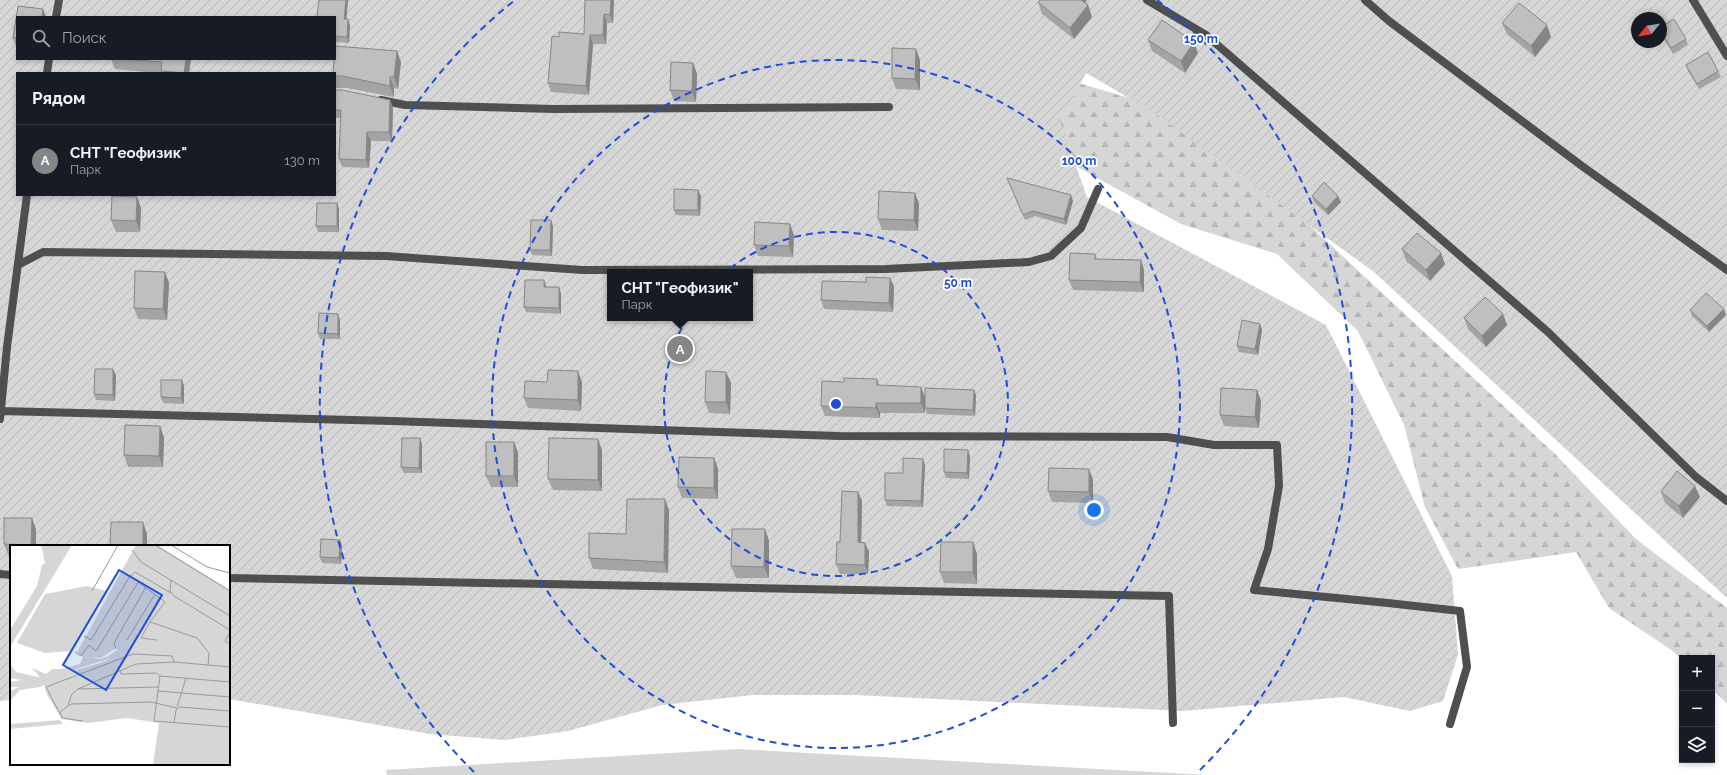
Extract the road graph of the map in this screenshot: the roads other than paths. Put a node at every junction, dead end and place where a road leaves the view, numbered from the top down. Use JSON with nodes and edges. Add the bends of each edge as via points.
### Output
{"nodes":[{"id":1,"x":59,"y":0,"type":"edge"},
{"id":2,"x":1147,"y":0,"type":"edge"},
{"id":3,"x":1365,"y":0,"type":"edge"},
{"id":4,"x":1693,"y":0,"type":"edge"},
{"id":5,"x":56,"y":16,"type":"edge"},
{"id":6,"x":1727,"y":56,"type":"edge"},
{"id":7,"x":49,"y":60,"type":"edge"},
{"id":8,"x":47,"y":72,"type":"edge"},
{"id":9,"x":375,"y":99,"type":"edge"},
{"id":10,"x":889,"y":107,"type":"dead end"},
{"id":11,"x":1098,"y":189,"type":"dead end"},
{"id":12,"x":27,"y":196,"type":"edge"},
{"id":13,"x":18,"y":264,"type":"junction"},
{"id":14,"x":753,"y":269,"type":"edge"},
{"id":15,"x":607,"y":270,"type":"edge"},
{"id":16,"x":1727,"y":270,"type":"edge"},
{"id":17,"x":0,"y":415,"type":"edge"},
{"id":18,"x":1727,"y":501,"type":"edge"},
{"id":19,"x":230,"y":578,"type":"edge"},
{"id":20,"x":1173,"y":723,"type":"dead end"},
{"id":21,"x":1450,"y":724,"type":"dead end"}],
"edges":[{"from":1,"to":5,"type":"street"},
{"from":2,"to":18,"type":"street","via":[[1206,35],[1548,332],[1696,477]]},
{"from":3,"to":16,"type":"street","via":[[1389,21],[1576,161]]},
{"from":4,"to":6,"type":"street"},
{"from":7,"to":8,"type":"street"},
{"from":9,"to":10,"type":"street","via":[[405,105],[554,109]]},
{"from":11,"to":14,"type":"street","via":[[1081,228],[1050,256],[1029,262],[886,269]]},
{"from":12,"to":13,"type":"street"},
{"from":13,"to":15,"type":"street","via":[[43,252],[386,256]]},
{"from":13,"to":17,"type":"street"},
{"from":17,"to":21,"type":"street","via":[[392,421],[839,436],[1167,437],[1214,444],[1277,445],[1279,486],[1268,549],[1254,590],[1460,611],[1467,667]]},
{"from":19,"to":20,"type":"street","via":[[1169,596]]}]}
